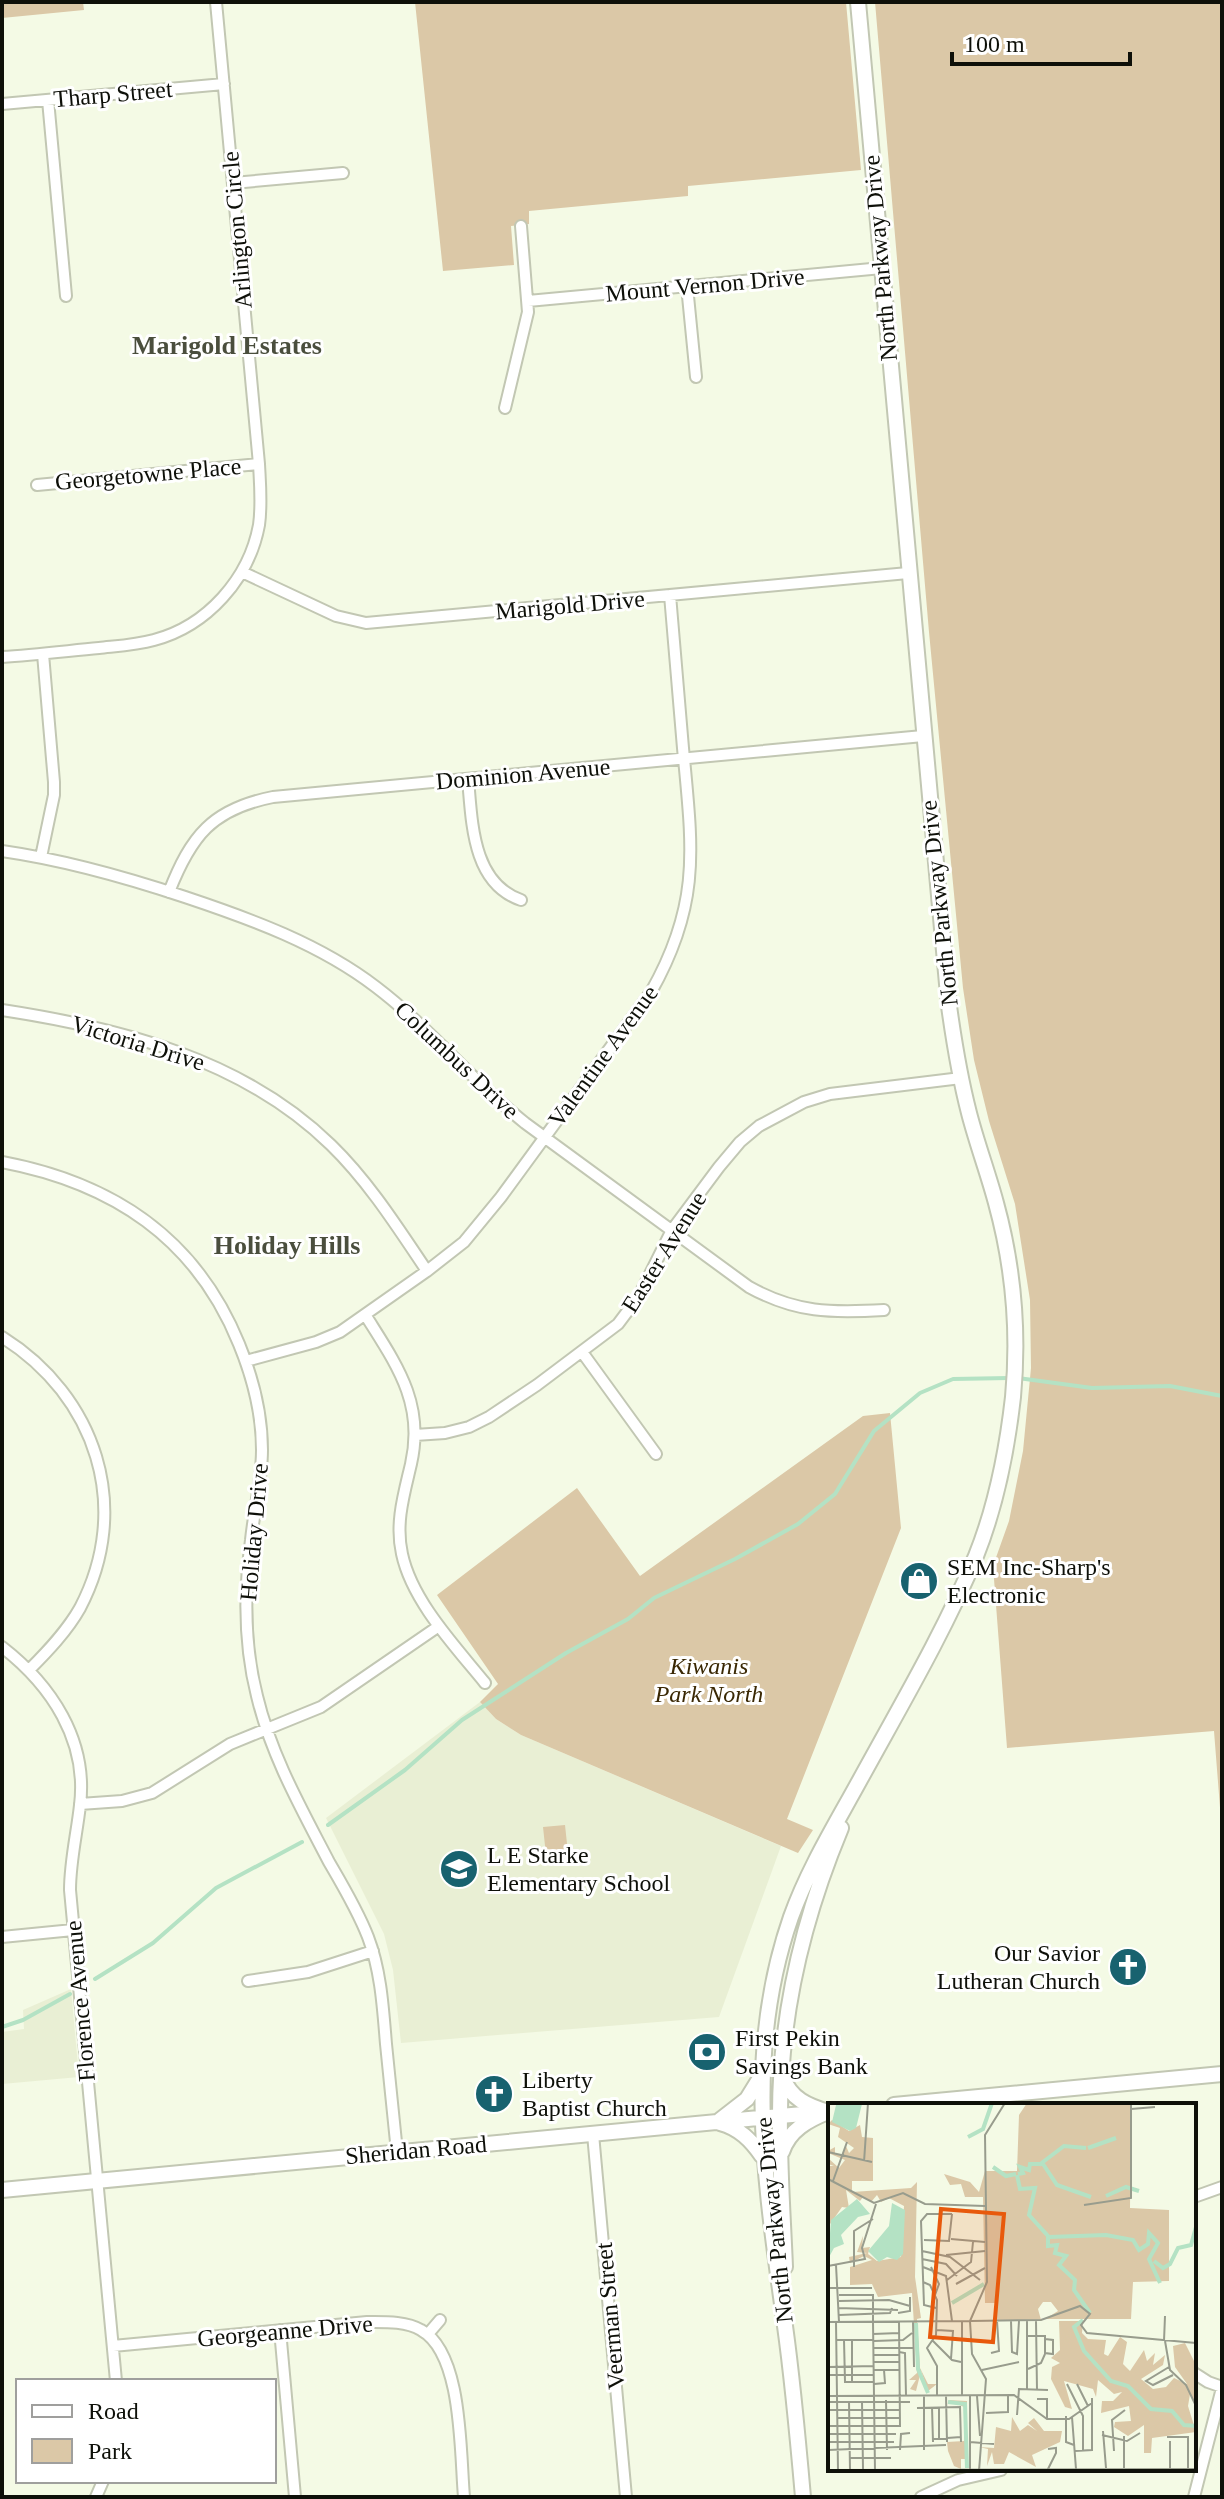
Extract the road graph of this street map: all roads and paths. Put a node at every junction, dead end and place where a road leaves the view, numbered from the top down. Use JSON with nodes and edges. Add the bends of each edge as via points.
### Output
{"nodes":[{"id":1,"x":216,"y":2,"type":"edge"},
{"id":2,"x":858,"y":2,"type":"edge"},
{"id":3,"x":224,"y":84,"type":"junction"},
{"id":4,"x":48,"y":100,"type":"junction"},
{"id":5,"x":2,"y":104,"type":"edge"},
{"id":6,"x":343,"y":173,"type":"dead end"},
{"id":7,"x":233,"y":183,"type":"junction"},
{"id":8,"x":521,"y":226,"type":"dead end"},
{"id":9,"x":882,"y":268,"type":"junction"},
{"id":10,"x":687,"y":286,"type":"junction"},
{"id":11,"x":66,"y":296,"type":"dead end"},
{"id":12,"x":528,"y":301,"type":"junction"},
{"id":13,"x":696,"y":377,"type":"dead end"},
{"id":14,"x":505,"y":408,"type":"dead end"},
{"id":15,"x":259,"y":464,"type":"junction"},
{"id":16,"x":37,"y":485,"type":"dead end"},
{"id":17,"x":242,"y":572,"type":"junction"},
{"id":18,"x":908,"y":573,"type":"junction"},
{"id":19,"x":670,"y":595,"type":"junction"},
{"id":20,"x":43,"y":654,"type":"junction"},
{"id":21,"x":2,"y":657,"type":"edge"},
{"id":22,"x":923,"y":736,"type":"junction"},
{"id":23,"x":684,"y":759,"type":"junction"},
{"id":24,"x":468,"y":779,"type":"junction"},
{"id":25,"x":2,"y":851,"type":"edge"},
{"id":26,"x":41,"y":857,"type":"junction"},
{"id":27,"x":169,"y":892,"type":"junction"},
{"id":28,"x":521,"y":900,"type":"dead end"},
{"id":29,"x":2,"y":1010,"type":"edge"},
{"id":30,"x":961,"y":1078,"type":"junction"},
{"id":31,"x":544,"y":1137,"type":"junction"},
{"id":32,"x":2,"y":1162,"type":"edge"},
{"id":33,"x":672,"y":1230,"type":"junction"},
{"id":34,"x":427,"y":1271,"type":"junction"},
{"id":35,"x":884,"y":1310,"type":"dead end"},
{"id":36,"x":366,"y":1316,"type":"junction"},
{"id":37,"x":2,"y":1337,"type":"edge"},
{"id":38,"x":582,"y":1352,"type":"junction"},
{"id":39,"x":246,"y":1361,"type":"junction"},
{"id":40,"x":415,"y":1435,"type":"junction"},
{"id":41,"x":656,"y":1454,"type":"dead end"},
{"id":42,"x":439,"y":1626,"type":"junction"},
{"id":43,"x":2,"y":1647,"type":"edge"},
{"id":44,"x":29,"y":1670,"type":"junction"},
{"id":45,"x":485,"y":1683,"type":"dead end"},
{"id":46,"x":266,"y":1728,"type":"junction"},
{"id":47,"x":866,"y":1769,"type":"junction"},
{"id":48,"x":80,"y":1804,"type":"junction"},
{"id":49,"x":73,"y":1930,"type":"junction"},
{"id":50,"x":2,"y":1937,"type":"edge"},
{"id":51,"x":373,"y":1951,"type":"junction"},
{"id":52,"x":248,"y":1981,"type":"dead end"},
{"id":53,"x":763,"y":2070,"type":"junction"},
{"id":54,"x":782,"y":2072,"type":"junction"},
{"id":55,"x":1222,"y":2074,"type":"edge"},
{"id":56,"x":915,"y":2103,"type":"edge"},
{"id":57,"x":828,"y":2112,"type":"edge"},
{"id":58,"x":828,"y":2112,"type":"edge"},
{"id":59,"x":828,"y":2112,"type":"edge"},
{"id":60,"x":780,"y":2116,"type":"junction"},
{"id":61,"x":762,"y":2117,"type":"junction"},
{"id":62,"x":715,"y":2122,"type":"junction"},
{"id":63,"x":593,"y":2134,"type":"junction"},
{"id":64,"x":397,"y":2152,"type":"junction"},
{"id":65,"x":781,"y":2156,"type":"junction"},
{"id":66,"x":764,"y":2159,"type":"junction"},
{"id":67,"x":97,"y":2180,"type":"junction"},
{"id":68,"x":1222,"y":2187,"type":"edge"},
{"id":69,"x":2,"y":2190,"type":"edge"},
{"id":70,"x":1196,"y":2196,"type":"edge"},
{"id":71,"x":440,"y":2320,"type":"dead end"},
{"id":72,"x":280,"y":2330,"type":"junction"},
{"id":73,"x":428,"y":2334,"type":"junction"},
{"id":74,"x":113,"y":2346,"type":"junction"},
{"id":75,"x":789,"y":2356,"type":"junction"},
{"id":76,"x":1196,"y":2374,"type":"edge"},
{"id":77,"x":116,"y":2379,"type":"edge"},
{"id":78,"x":1222,"y":2388,"type":"edge"},
{"id":79,"x":997,"y":2471,"type":"edge"},
{"id":80,"x":295,"y":2497,"type":"edge"},
{"id":81,"x":464,"y":2497,"type":"edge"},
{"id":82,"x":626,"y":2497,"type":"edge"},
{"id":83,"x":803,"y":2497,"type":"edge"},
{"id":84,"x":921,"y":2497,"type":"edge"},
{"id":85,"x":1194,"y":2497,"type":"edge"}],
"edges":[{"from":1,"to":3,"type":"street","name":"Arlington Circle"},
{"from":2,"to":9,"type":"main road","name":"North Parkway Drive"},
{"from":3,"to":4,"type":"street","name":"Tharp Street"},
{"from":3,"to":7,"type":"street","name":"Arlington Circle"},
{"from":4,"to":5,"type":"street","name":"Tharp Street"},
{"from":4,"to":11,"type":"street"},
{"from":6,"to":7,"type":"street"},
{"from":7,"to":15,"type":"street","name":"Arlington Circle"},
{"from":8,"to":12,"type":"street"},
{"from":9,"to":10,"type":"street","name":"Mount Vernon Drive"},
{"from":9,"to":18,"type":"main road","name":"North Parkway Drive"},
{"from":10,"to":12,"type":"street","name":"Mount Vernon Drive"},
{"from":10,"to":13,"type":"street"},
{"from":12,"to":14,"type":"street"},
{"from":15,"to":16,"type":"street","name":"Georgetowne Place"},
{"from":15,"to":17,"type":"street","name":"Arlington Circle","via":[[259,522]]},
{"from":17,"to":19,"type":"street","name":"Marigold Drive","via":[[336,616],[366,623]]},
{"from":17,"to":20,"type":"street","name":"Arlington Circle","via":[[209,611],[176,632],[137,644]]},
{"from":18,"to":19,"type":"street","name":"Marigold Drive"},
{"from":18,"to":22,"type":"main road","name":"North Parkway Drive"},
{"from":19,"to":23,"type":"street","name":"Valentine Avenue"},
{"from":20,"to":21,"type":"street","name":"Arlington Circle"},
{"from":20,"to":26,"type":"street","via":[[54,795]]},
{"from":22,"to":23,"type":"street","name":"Dominion Avenue"},
{"from":22,"to":30,"type":"main road","name":"North Parkway Drive"},
{"from":23,"to":24,"type":"street","name":"Dominion Avenue"},
{"from":23,"to":31,"type":"street","name":"Valentine Avenue","via":[[692,857],[673,947],[651,992]]},
{"from":24,"to":27,"type":"street","name":"Dominion Avenue","via":[[273,797],[240,805],[200,833]]},
{"from":24,"to":28,"type":"street","via":[[484,866],[492,881]]},
{"from":25,"to":26,"type":"street","name":"Columbus Drive"},
{"from":26,"to":27,"type":"street","name":"Columbus Drive"},
{"from":27,"to":31,"type":"street","name":"Columbus Drive","via":[[274,929],[361,977],[405,1010],[491,1094]]},
{"from":29,"to":34,"type":"street","name":"Victoria Drive","via":[[182,1053],[273,1098],[344,1158]]},
{"from":30,"to":33,"type":"street","name":"Easter Avenue","via":[[844,1091],[781,1112],[740,1142]]},
{"from":30,"to":47,"type":"main road","name":"North Parkway Drive","via":[[1007,1252],[1014,1381],[1000,1475],[976,1555]]},
{"from":31,"to":33,"type":"street","name":"Columbus Drive"},
{"from":31,"to":34,"type":"street","name":"Valentine Avenue","via":[[472,1234]]},
{"from":32,"to":39,"type":"street","name":"Holiday Drive","via":[[77,1182],[143,1218],[203,1277]]},
{"from":33,"to":35,"type":"street","name":"Columbus Drive","via":[[749,1287],[789,1306],[825,1312]]},
{"from":33,"to":38,"type":"street","name":"Easter Avenue","via":[[630,1310]]},
{"from":34,"to":36,"type":"street","name":"Valentine Avenue"},
{"from":36,"to":39,"type":"street","name":"Valentine Avenue","via":[[331,1337]]},
{"from":36,"to":40,"type":"street","via":[[406,1383]]},
{"from":37,"to":44,"type":"street","via":[[44,1368],[69,1399],[89,1437],[101,1483],[103,1519],[93,1576],[76,1615]]},
{"from":38,"to":40,"type":"street","name":"Easter Avenue","via":[[479,1422],[445,1433]]},
{"from":38,"to":41,"type":"street"},
{"from":39,"to":46,"type":"street","name":"Holiday Drive","via":[[262,1449],[247,1573],[247,1624]]},
{"from":40,"to":42,"type":"street","via":[[399,1520],[400,1544],[411,1579]]},
{"from":42,"to":45,"type":"street"},
{"from":42,"to":46,"type":"street","via":[[321,1707]]},
{"from":43,"to":44,"type":"street","name":"Florence Avenue"},
{"from":44,"to":48,"type":"street","name":"Florence Avenue","via":[[48,1690],[73,1741]]},
{"from":46,"to":48,"type":"street","via":[[152,1793]]},
{"from":46,"to":51,"type":"street","name":"Holiday Drive","via":[[288,1784]]},
{"from":47,"to":53,"type":"main road","name":"North Parkway Drive","via":[[790,1920],[768,2017]]},
{"from":47,"to":54,"type":"main road","name":"North Parkway Drive","via":[[802,1941]]},
{"from":48,"to":49,"type":"street","name":"Florence Avenue","via":[[70,1868]]},
{"from":49,"to":50,"type":"street"},
{"from":49,"to":67,"type":"street","name":"Florence Avenue"},
{"from":51,"to":52,"type":"street","via":[[308,1972]]},
{"from":51,"to":64,"type":"street","name":"Holiday Drive"},
{"from":53,"to":61,"type":"main road","name":"North Parkway Drive"},
{"from":53,"to":62,"type":"main road","via":[[747,2099]]},
{"from":54,"to":57,"type":"main road","via":[[797,2099]]},
{"from":54,"to":60,"type":"main road","name":"North Parkway Drive"},
{"from":55,"to":56,"type":"main road"},
{"from":58,"to":60,"type":"main road","name":"Sheridan Road"},
{"from":59,"to":65,"type":"main road","via":[[799,2127]]},
{"from":60,"to":61,"type":"main road","name":"Sheridan Road"},
{"from":60,"to":65,"type":"main road","name":"North Parkway Drive"},
{"from":61,"to":62,"type":"main road","name":"Sheridan Road"},
{"from":61,"to":66,"type":"main road","name":"North Parkway Drive"},
{"from":62,"to":63,"type":"main road","name":"Sheridan Road"},
{"from":62,"to":66,"type":"main road","via":[[748,2138]]},
{"from":63,"to":64,"type":"main road","name":"Sheridan Road"},
{"from":63,"to":82,"type":"street","name":"Veerman Street"},
{"from":64,"to":67,"type":"main road","name":"Sheridan Road"},
{"from":65,"to":75,"type":"main road","name":"North Parkway Drive"},
{"from":66,"to":75,"type":"main road","name":"North Parkway Drive"},
{"from":67,"to":69,"type":"main road","name":"Sheridan Road"},
{"from":67,"to":74,"type":"street","name":"Florence Avenue"},
{"from":68,"to":70,"type":"street"},
{"from":71,"to":73,"type":"street"},
{"from":72,"to":73,"type":"street","name":"Georgeanne Drive","via":[[389,2322]]},
{"from":72,"to":74,"type":"street","name":"Georgeanne Drive"},
{"from":72,"to":80,"type":"street"},
{"from":73,"to":81,"type":"street","via":[[441,2349],[452,2378]]},
{"from":74,"to":77,"type":"street","name":"Florence Avenue"},
{"from":75,"to":83,"type":"main road","name":"North Parkway Drive"},
{"from":76,"to":78,"type":"street"},
{"from":78,"to":85,"type":"street"},
{"from":79,"to":84,"type":"street","via":[[958,2480]]}]}
